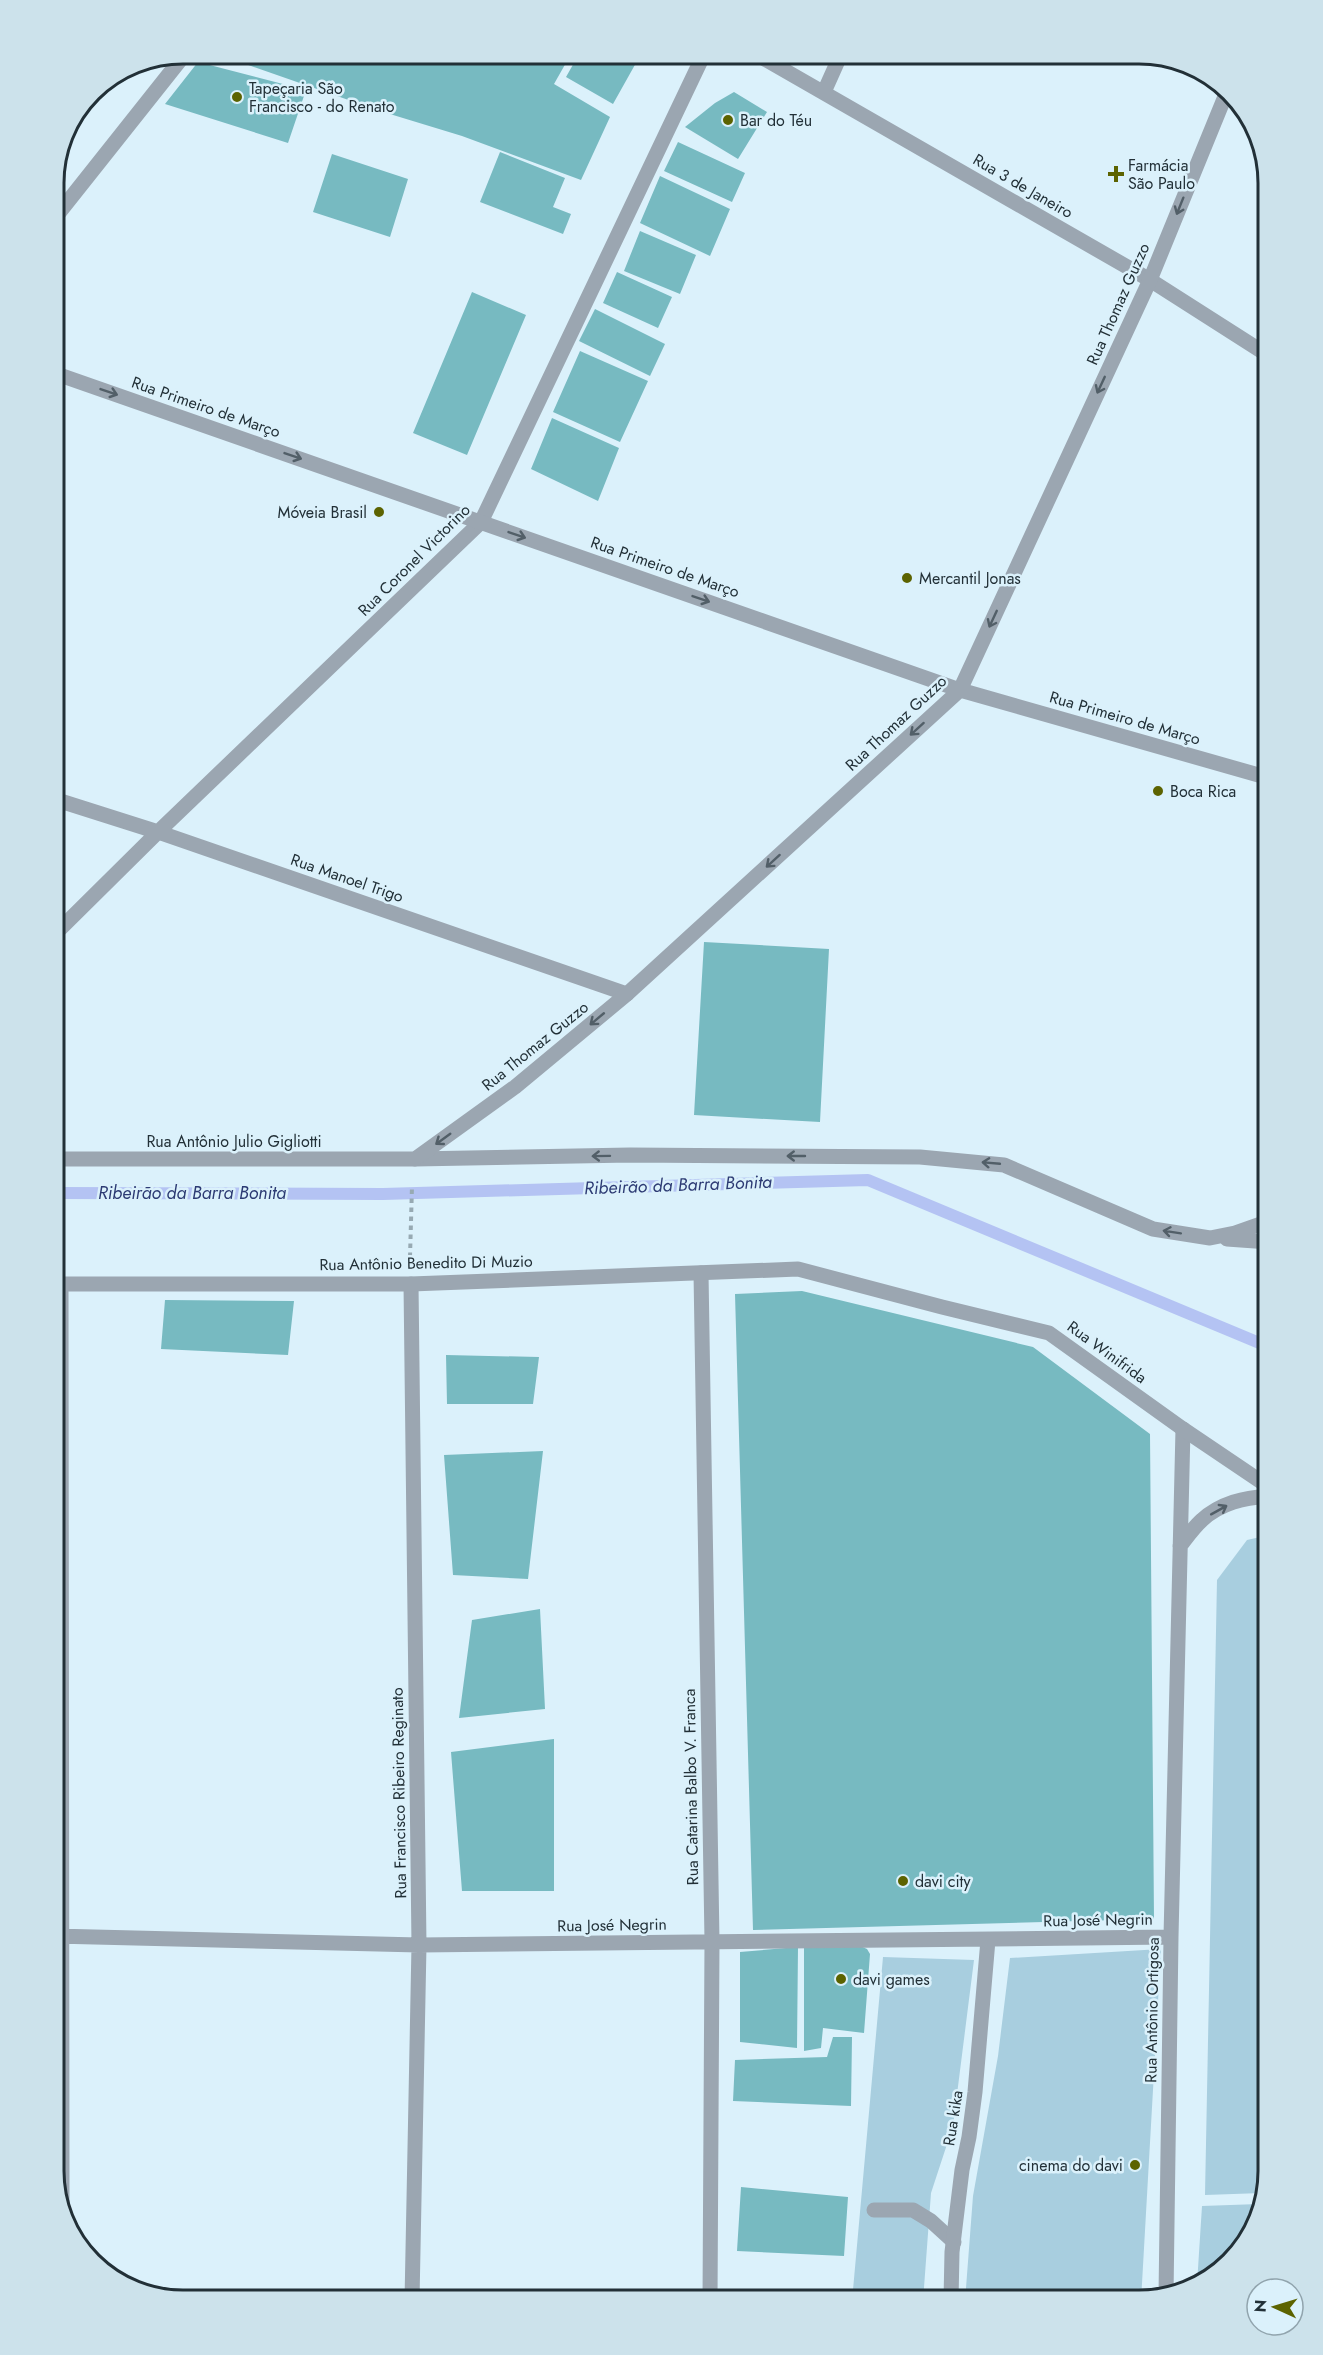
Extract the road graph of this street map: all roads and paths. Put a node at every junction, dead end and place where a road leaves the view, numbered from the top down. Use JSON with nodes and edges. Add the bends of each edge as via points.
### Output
{"nodes":[{"id":1,"x":176,"y":65,"type":"edge"},
{"id":2,"x":699,"y":65,"type":"edge"},
{"id":3,"x":776,"y":65,"type":"edge"},
{"id":4,"x":836,"y":65,"type":"edge"},
{"id":5,"x":824,"y":92,"type":"junction"},
{"id":6,"x":1224,"y":100,"type":"edge"},
{"id":7,"x":65,"y":205,"type":"edge"},
{"id":8,"x":1150,"y":280,"type":"junction"},
{"id":9,"x":1258,"y":349,"type":"edge"},
{"id":10,"x":65,"y":377,"type":"edge"},
{"id":11,"x":481,"y":522,"type":"junction"},
{"id":12,"x":960,"y":690,"type":"junction"},
{"id":13,"x":1258,"y":775,"type":"edge"},
{"id":14,"x":65,"y":802,"type":"edge"},
{"id":15,"x":158,"y":832,"type":"junction"},
{"id":16,"x":65,"y":924,"type":"edge"},
{"id":17,"x":627,"y":994,"type":"junction"},
{"id":18,"x":65,"y":1159,"type":"edge"},
{"id":19,"x":415,"y":1159,"type":"junction"},
{"id":20,"x":412,"y":1183,"type":"dead end"},
{"id":21,"x":1258,"y":1225,"type":"edge"},
{"id":22,"x":1210,"y":1238,"type":"junction"},
{"id":23,"x":1258,"y":1241,"type":"edge"},
{"id":24,"x":410,"y":1249,"type":"dead end"},
{"id":25,"x":798,"y":1269,"type":"joint"},
{"id":26,"x":701,"y":1273,"type":"junction"},
{"id":27,"x":64,"y":1284,"type":"edge"},
{"id":28,"x":411,"y":1284,"type":"junction"},
{"id":29,"x":1184,"y":1429,"type":"junction"},
{"id":30,"x":1258,"y":1479,"type":"edge"},
{"id":31,"x":1258,"y":1496,"type":"edge"},
{"id":32,"x":1180,"y":1546,"type":"junction"},
{"id":33,"x":64,"y":1936,"type":"edge"},
{"id":34,"x":1171,"y":1937,"type":"junction"},
{"id":35,"x":988,"y":1940,"type":"junction"},
{"id":36,"x":712,"y":1941,"type":"junction"},
{"id":37,"x":419,"y":1945,"type":"junction"},
{"id":38,"x":874,"y":2210,"type":"dead end"},
{"id":39,"x":954,"y":2242,"type":"junction"},
{"id":40,"x":1166,"y":2287,"type":"edge"},
{"id":41,"x":412,"y":2290,"type":"edge"},
{"id":42,"x":710,"y":2290,"type":"edge"},
{"id":43,"x":952,"y":2290,"type":"edge"}],
"edges":[{"from":1,"to":7,"type":"street"},
{"from":2,"to":11,"type":"street","name":"Rua Coronel Victorino"},
{"from":3,"to":5,"type":"street","name":"Rua 3 de Janeiro"},
{"from":4,"to":5,"type":"street"},
{"from":5,"to":8,"type":"street","name":"Rua 3 de Janeiro"},
{"from":6,"to":8,"type":"street","name":"Rua Thomaz Guzzo","one_way":true},
{"from":8,"to":9,"type":"street","name":"Rua 3 de Janeiro"},
{"from":8,"to":12,"type":"street","name":"Rua Thomaz Guzzo","one_way":true},
{"from":10,"to":11,"type":"street","name":"Rua Primeiro de Março","one_way":true},
{"from":11,"to":12,"type":"street","name":"Rua Primeiro de Março","one_way":true},
{"from":11,"to":15,"type":"street","name":"Rua Coronel Victorino"},
{"from":12,"to":13,"type":"street","name":"Rua Primeiro de Março"},
{"from":12,"to":17,"type":"street","name":"Rua Thomaz Guzzo","one_way":true},
{"from":14,"to":15,"type":"street","name":"Rua Manoel Trigo"},
{"from":15,"to":16,"type":"street","name":"Rua Coronel Victorino"},
{"from":15,"to":17,"type":"street","name":"Rua Manoel Trigo"},
{"from":17,"to":19,"type":"street","name":"Rua Thomaz Guzzo","one_way":true,"via":[[515,1087]]},
{"from":18,"to":19,"type":"street","name":"Rua Antônio Julio Gigliotti"},
{"from":22,"to":19,"type":"street","name":"Rua Antônio Julio Gigliotti","one_way":true,"via":[[1153,1230],[1004,1164],[920,1157],[630,1155]]},
{"from":20,"to":24,"type":"path"},
{"from":21,"to":22,"type":"street"},
{"from":22,"to":23,"type":"street","name":"Rua Antônio Julio Gigliotti"},
{"from":25,"to":26,"type":"street","name":"Rua Antônio Benedito Di Muzio"},
{"from":25,"to":29,"type":"street","name":"Rua Winifrida","via":[[1049,1333]]},
{"from":26,"to":28,"type":"street","name":"Rua Antônio Benedito Di Muzio"},
{"from":26,"to":36,"type":"street","name":"Rua Catarina Balbo V. Franca"},
{"from":27,"to":28,"type":"street","name":"Rua Antônio Benedito Di Muzio"},
{"from":28,"to":37,"type":"street","name":"Rua Francisco Ribeiro Reginato"},
{"from":29,"to":30,"type":"street","name":"Rua Winifrida"},
{"from":29,"to":32,"type":"street","name":"Rua Antônio Ortigosa"},
{"from":32,"to":31,"type":"street","one_way":true,"via":[[1203,1518],[1237,1500]]},
{"from":32,"to":34,"type":"street","name":"Rua Antônio Ortigosa"},
{"from":33,"to":37,"type":"street","name":"Rua José Negrin"},
{"from":34,"to":35,"type":"street","name":"Rua José Negrin"},
{"from":34,"to":40,"type":"street","name":"Rua Antônio Ortigosa"},
{"from":35,"to":36,"type":"street","name":"Rua José Negrin"},
{"from":35,"to":39,"type":"street","name":"Rua kika","via":[[975,2092]]},
{"from":36,"to":37,"type":"street","name":"Rua José Negrin"},
{"from":36,"to":42,"type":"street","name":"Rua Catarina Balbo V. Franca"},
{"from":37,"to":41,"type":"street","name":"Rua Francisco Ribeiro Reginato"},
{"from":38,"to":39,"type":"street","via":[[913,2210]]},
{"from":39,"to":43,"type":"street","name":"Rua kika"}]}
